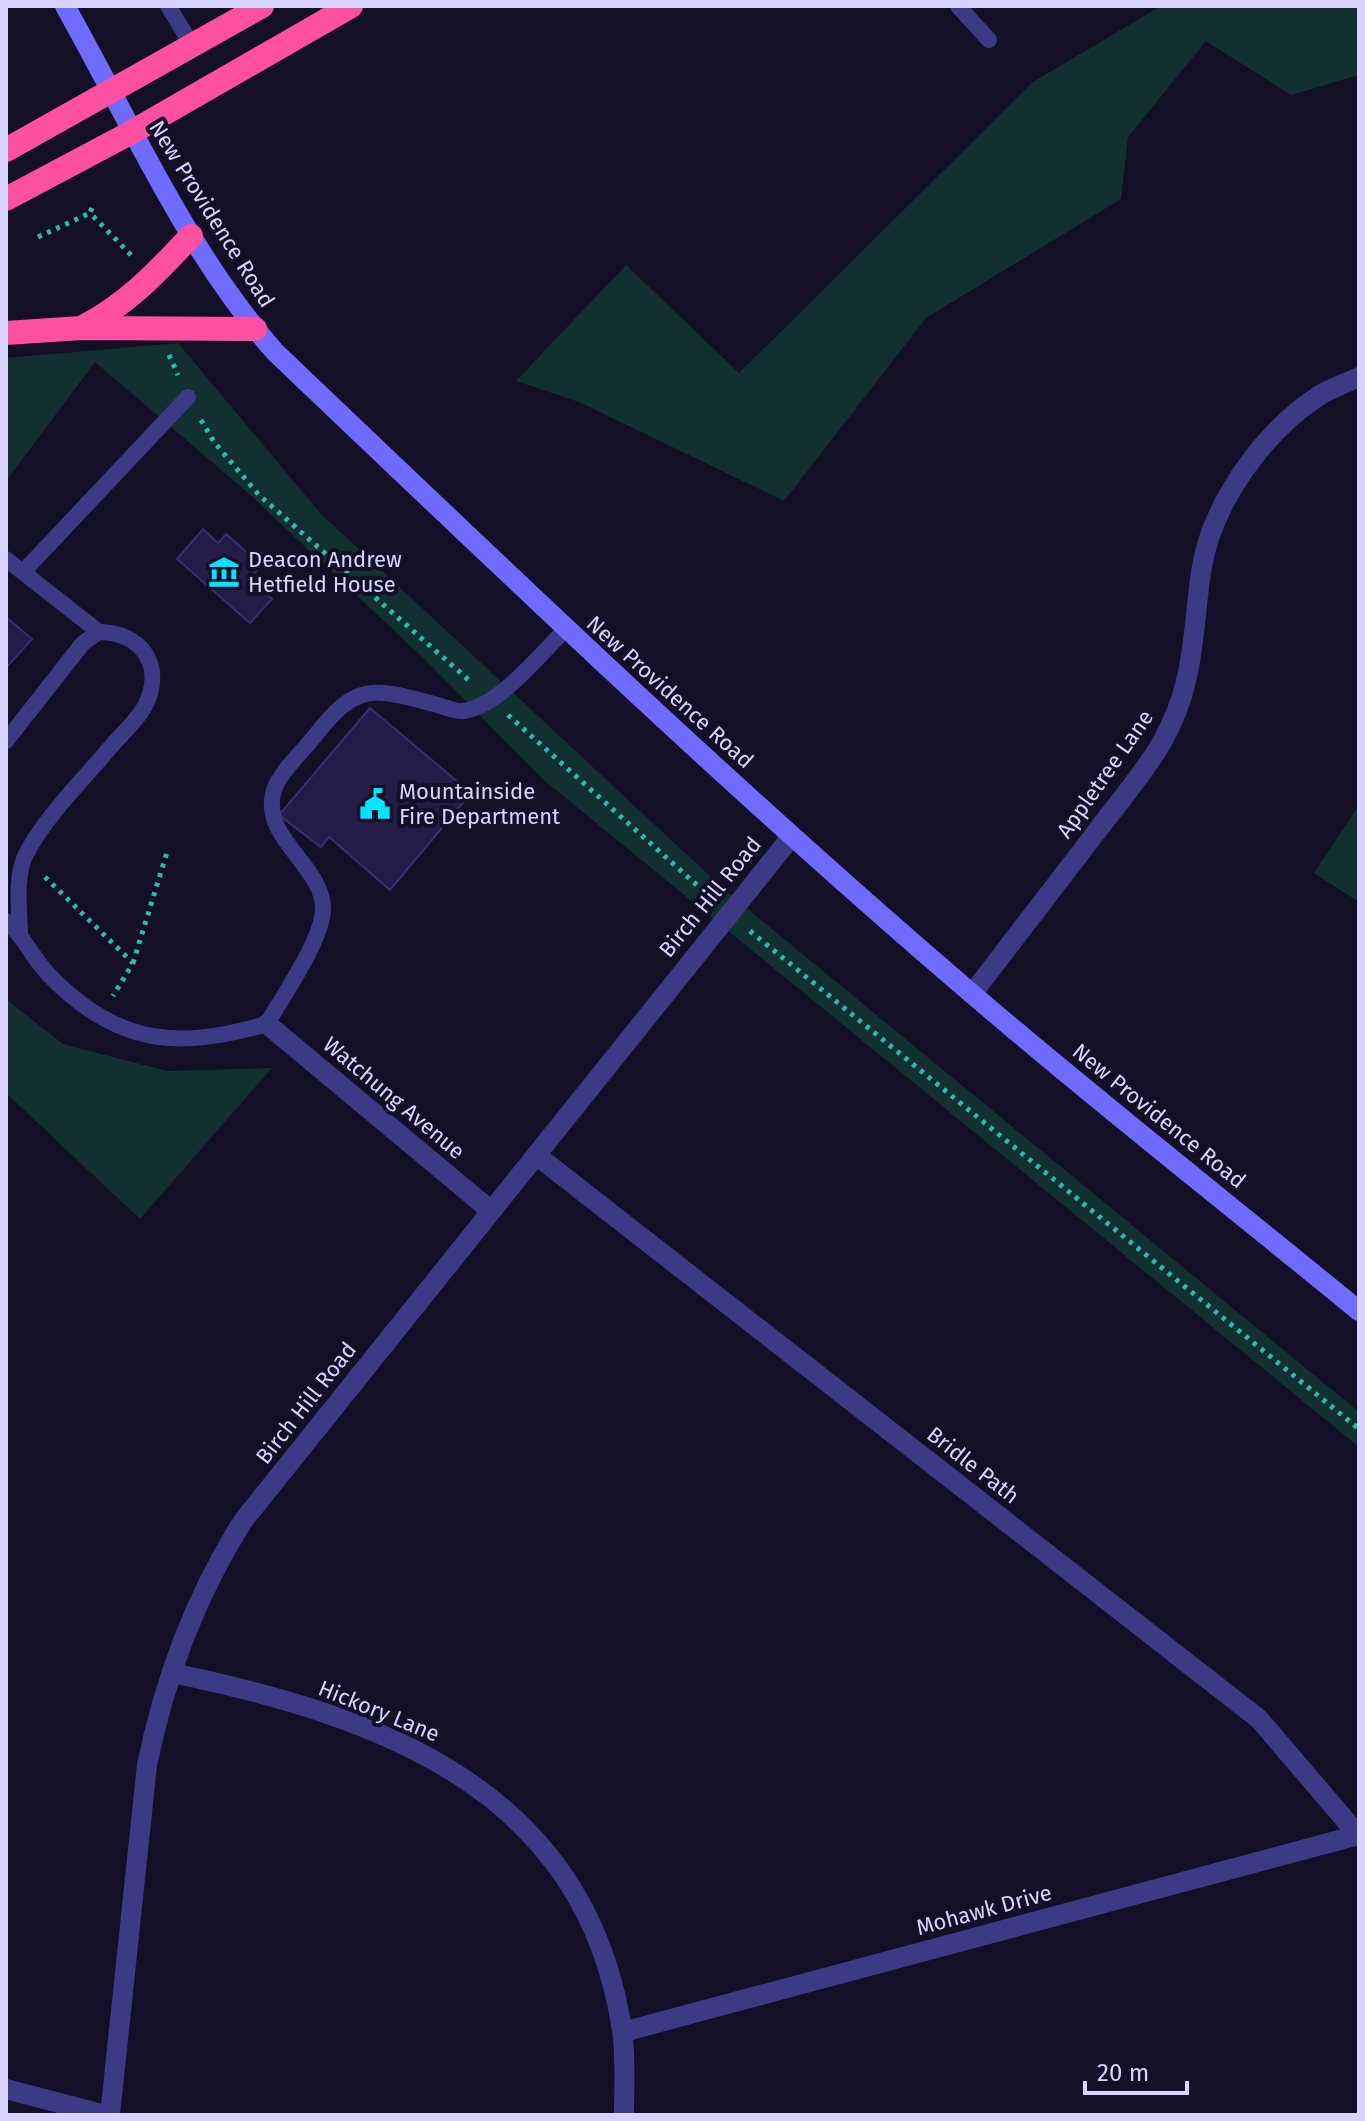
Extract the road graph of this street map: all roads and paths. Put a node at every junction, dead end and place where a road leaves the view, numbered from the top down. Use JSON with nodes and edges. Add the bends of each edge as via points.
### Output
{"nodes":[{"id":1,"x":65,"y":6,"type":"edge"},
{"id":2,"x":168,"y":6,"type":"edge"},
{"id":3,"x":262,"y":6,"type":"edge"},
{"id":4,"x":351,"y":6,"type":"edge"},
{"id":5,"x":958,"y":6,"type":"edge"},
{"id":6,"x":989,"y":40,"type":"dead end"},
{"id":7,"x":192,"y":45,"type":"junction"},
{"id":8,"x":112,"y":93,"type":"junction"},
{"id":9,"x":132,"y":132,"type":"junction"},
{"id":10,"x":6,"y":150,"type":"edge"},
{"id":11,"x":6,"y":199,"type":"edge"},
{"id":12,"x":191,"y":236,"type":"junction"},
{"id":13,"x":38,"y":237,"type":"dead end"},
{"id":14,"x":141,"y":265,"type":"dead end"},
{"id":15,"x":81,"y":328,"type":"junction"},
{"id":16,"x":255,"y":329,"type":"junction"},
{"id":17,"x":6,"y":333,"type":"edge"},
{"id":18,"x":1359,"y":377,"type":"edge"},
{"id":19,"x":188,"y":397,"type":"joint"},
{"id":20,"x":6,"y":559,"type":"edge"},
{"id":21,"x":23,"y":572,"type":"junction"},
{"id":22,"x":566,"y":629,"type":"junction"},
{"id":23,"x":99,"y":632,"type":"junction"},
{"id":24,"x":492,"y":700,"type":"junction"},
{"id":25,"x":6,"y":741,"type":"edge"},
{"id":26,"x":792,"y":836,"type":"junction"},
{"id":27,"x":168,"y":849,"type":"dead end"},
{"id":28,"x":24,"y":857,"type":"junction"},
{"id":29,"x":727,"y":912,"type":"junction"},
{"id":30,"x":6,"y":921,"type":"edge"},
{"id":31,"x":20,"y":932,"type":"junction"},
{"id":32,"x":133,"y":963,"type":"junction"},
{"id":33,"x":972,"y":994,"type":"junction"},
{"id":34,"x":100,"y":1017,"type":"junction"},
{"id":35,"x":267,"y":1024,"type":"junction"},
{"id":36,"x":536,"y":1155,"type":"junction"},
{"id":37,"x":490,"y":1210,"type":"junction"},
{"id":38,"x":1359,"y":1311,"type":"edge"},
{"id":39,"x":1359,"y":1429,"type":"edge"},
{"id":40,"x":172,"y":1673,"type":"junction"},
{"id":41,"x":1359,"y":1836,"type":"edge"},
{"id":42,"x":623,"y":2032,"type":"junction"},
{"id":43,"x":6,"y":2089,"type":"edge"},
{"id":44,"x":107,"y":2115,"type":"edge"},
{"id":45,"x":624,"y":2115,"type":"edge"}],
"edges":[{"from":1,"to":8,"type":"street","name":"New Providence Road"},
{"from":2,"to":7,"type":"lane"},
{"from":3,"to":7,"type":"highway"},
{"from":4,"to":9,"type":"highway"},
{"from":5,"to":6,"type":"lane"},
{"from":7,"to":8,"type":"highway"},
{"from":8,"to":9,"type":"street","name":"New Providence Road"},
{"from":8,"to":10,"type":"highway"},
{"from":9,"to":11,"type":"highway"},
{"from":9,"to":12,"type":"street","name":"New Providence Road"},
{"from":12,"to":15,"type":"highway","via":[[117,309]]},
{"from":12,"to":16,"type":"street","name":"New Providence Road"},
{"from":13,"to":14,"type":"path","via":[[91,210]]},
{"from":15,"to":16,"type":"highway"},
{"from":15,"to":17,"type":"highway"},
{"from":16,"to":22,"type":"street","name":"New Providence Road"},
{"from":18,"to":33,"type":"street","name":"Appletree Lane","via":[[1321,395],[1285,424],[1258,450],[1234,488],[1201,569],[1192,663],[1168,730]]},
{"from":19,"to":21,"type":"lane"},
{"from":19,"to":24,"type":"path","via":[[214,442],[259,495]]},
{"from":20,"to":21,"type":"lane"},
{"from":21,"to":23,"type":"lane"},
{"from":22,"to":24,"type":"lane"},
{"from":22,"to":26,"type":"street","name":"New Providence Road"},
{"from":23,"to":25,"type":"lane","via":[[83,643]]},
{"from":23,"to":28,"type":"lane","via":[[128,636],[142,645],[150,658],[151,692],[143,709],[44,824]]},
{"from":24,"to":29,"type":"path"},
{"from":24,"to":35,"type":"lane","via":[[462,712],[394,693],[350,698],[335,709],[275,787],[272,816],[319,891],[323,909],[318,932]]},
{"from":26,"to":29,"type":"street","name":"Birch Hill Road"},
{"from":26,"to":33,"type":"street","name":"New Providence Road"},
{"from":27,"to":32,"type":"path"},
{"from":28,"to":31,"type":"lane"},
{"from":28,"to":32,"type":"path"},
{"from":29,"to":36,"type":"street","name":"Birch Hill Road"},
{"from":29,"to":39,"type":"path"},
{"from":30,"to":31,"type":"lane"},
{"from":31,"to":34,"type":"lane","via":[[70,996]]},
{"from":32,"to":34,"type":"path"},
{"from":33,"to":38,"type":"street","name":"New Providence Road"},
{"from":34,"to":35,"type":"lane","via":[[142,1036],[171,1040],[214,1038]]},
{"from":35,"to":37,"type":"street","name":"Watchung Avenue"},
{"from":36,"to":37,"type":"street","name":"Birch Hill Road"},
{"from":36,"to":41,"type":"street","name":"Bridle Path","via":[[1259,1719]]},
{"from":37,"to":40,"type":"street","name":"Birch Hill Road","via":[[243,1521],[188,1622]]},
{"from":40,"to":42,"type":"street","name":"Hickory Lane","via":[[257,1690],[352,1723],[455,1770],[494,1798],[529,1829],[579,1904],[598,1945]]},
{"from":40,"to":44,"type":"street","name":"Birch Hill Road","via":[[147,1765]]},
{"from":41,"to":42,"type":"street","name":"Mohawk Drive"},
{"from":42,"to":45,"type":"street","name":"Hickory Lane"},
{"from":43,"to":44,"type":"street"}]}
